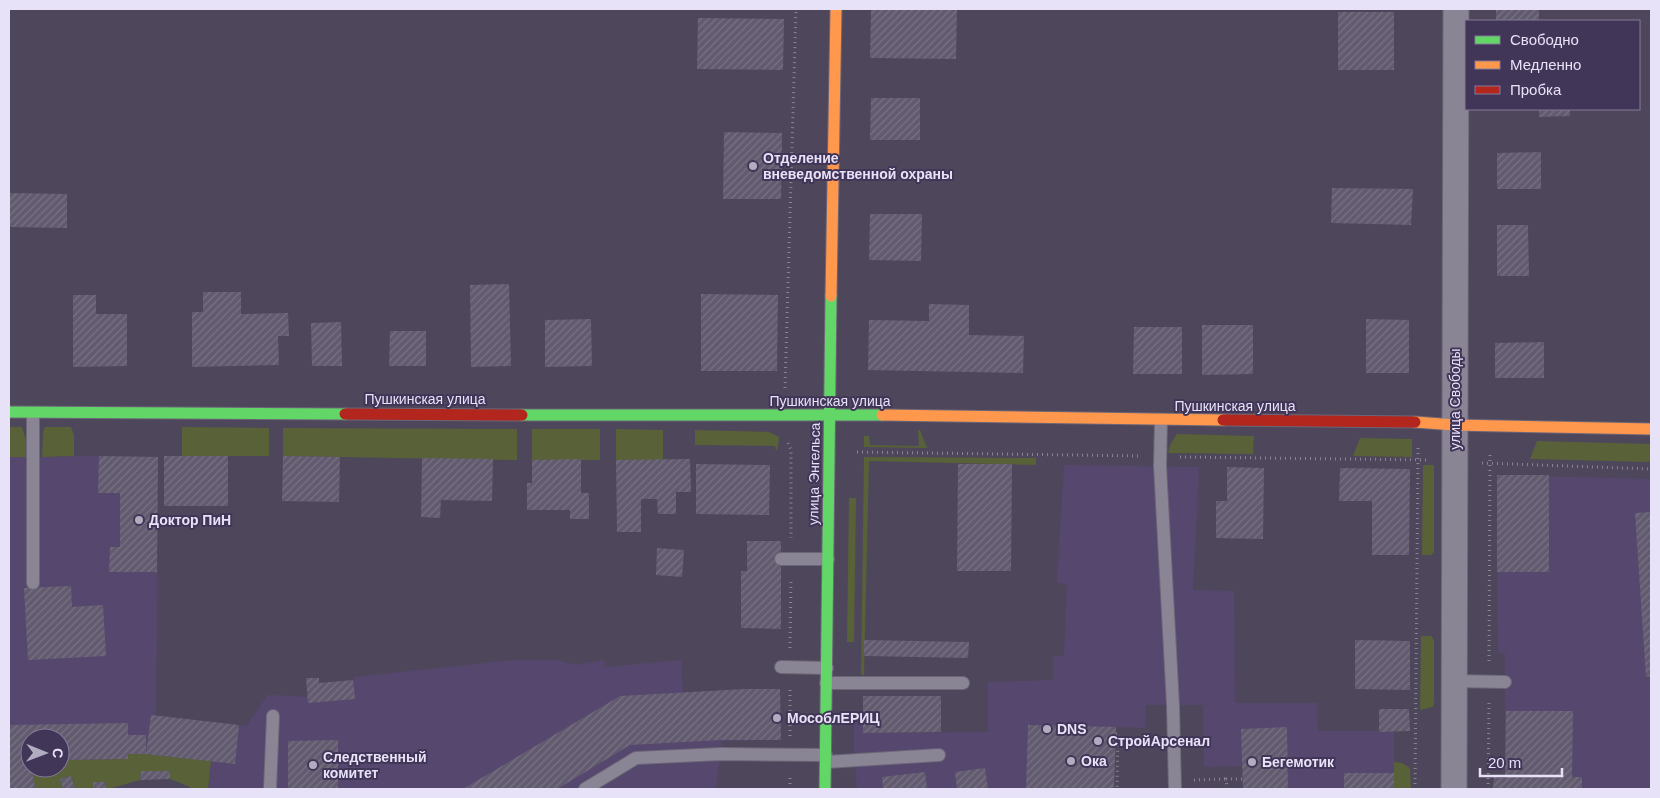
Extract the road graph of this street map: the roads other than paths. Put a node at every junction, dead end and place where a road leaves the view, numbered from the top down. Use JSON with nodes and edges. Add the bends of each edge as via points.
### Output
{"nodes":[{"id":1,"x":836,"y":9,"type":"edge"},
{"id":2,"x":1456,"y":9,"type":"edge"},
{"id":3,"x":9,"y":412,"type":"edge"},
{"id":4,"x":34,"y":413,"type":"junction"},
{"id":5,"x":830,"y":415,"type":"junction"},
{"id":6,"x":1161,"y":420,"type":"junction"},
{"id":7,"x":1456,"y":425,"type":"junction"},
{"id":8,"x":1651,"y":429,"type":"edge"},
{"id":9,"x":786,"y":559,"type":"road end"},
{"id":10,"x":828,"y":559,"type":"junction"},
{"id":11,"x":33,"y":583,"type":"dead end"},
{"id":12,"x":786,"y":667,"type":"road end"},
{"id":13,"x":827,"y":668,"type":"junction"},
{"id":14,"x":1455,"y":682,"type":"junction"},
{"id":15,"x":1505,"y":682,"type":"dead end"},
{"id":16,"x":826,"y":683,"type":"junction"},
{"id":17,"x":963,"y":683,"type":"dead end"},
{"id":18,"x":273,"y":716,"type":"dead end"},
{"id":19,"x":939,"y":755,"type":"dead end"},
{"id":20,"x":826,"y":759,"type":"junction"},
{"id":21,"x":1175,"y":785,"type":"edge"},
{"id":22,"x":270,"y":789,"type":"edge"},
{"id":23,"x":585,"y":789,"type":"edge"},
{"id":24,"x":825,"y":789,"type":"edge"},
{"id":25,"x":1454,"y":789,"type":"edge"}],
"edges":[{"from":1,"to":5,"type":"street","name":"улица Энгельса"},
{"from":2,"to":7,"type":"street","name":"улица Свободы"},
{"from":3,"to":4,"type":"street","name":"Пушкинская улица"},
{"from":4,"to":5,"type":"street","name":"Пушкинская улица"},
{"from":4,"to":11,"type":"lane"},
{"from":5,"to":6,"type":"street","name":"Пушкинская улица"},
{"from":5,"to":10,"type":"street","name":"улица Энгельса"},
{"from":6,"to":7,"type":"street","name":"Пушкинская улица"},
{"from":6,"to":21,"type":"lane"},
{"from":7,"to":8,"type":"street","name":"Пушкинская улица"},
{"from":7,"to":14,"type":"street","name":"улица Свободы"},
{"from":9,"to":10,"type":"lane"},
{"from":10,"to":13,"type":"street","name":"улица Энгельса"},
{"from":12,"to":13,"type":"lane"},
{"from":13,"to":16,"type":"street","name":"улица Энгельса"},
{"from":14,"to":15,"type":"lane"},
{"from":14,"to":25,"type":"street","name":"улица Свободы"},
{"from":16,"to":17,"type":"lane"},
{"from":16,"to":20,"type":"street","name":"улица Энгельса"},
{"from":18,"to":22,"type":"lane"},
{"from":19,"to":20,"type":"lane"},
{"from":20,"to":23,"type":"lane","via":[[790,754],[636,758]]},
{"from":20,"to":24,"type":"street","name":"улица Энгельса"}]}
